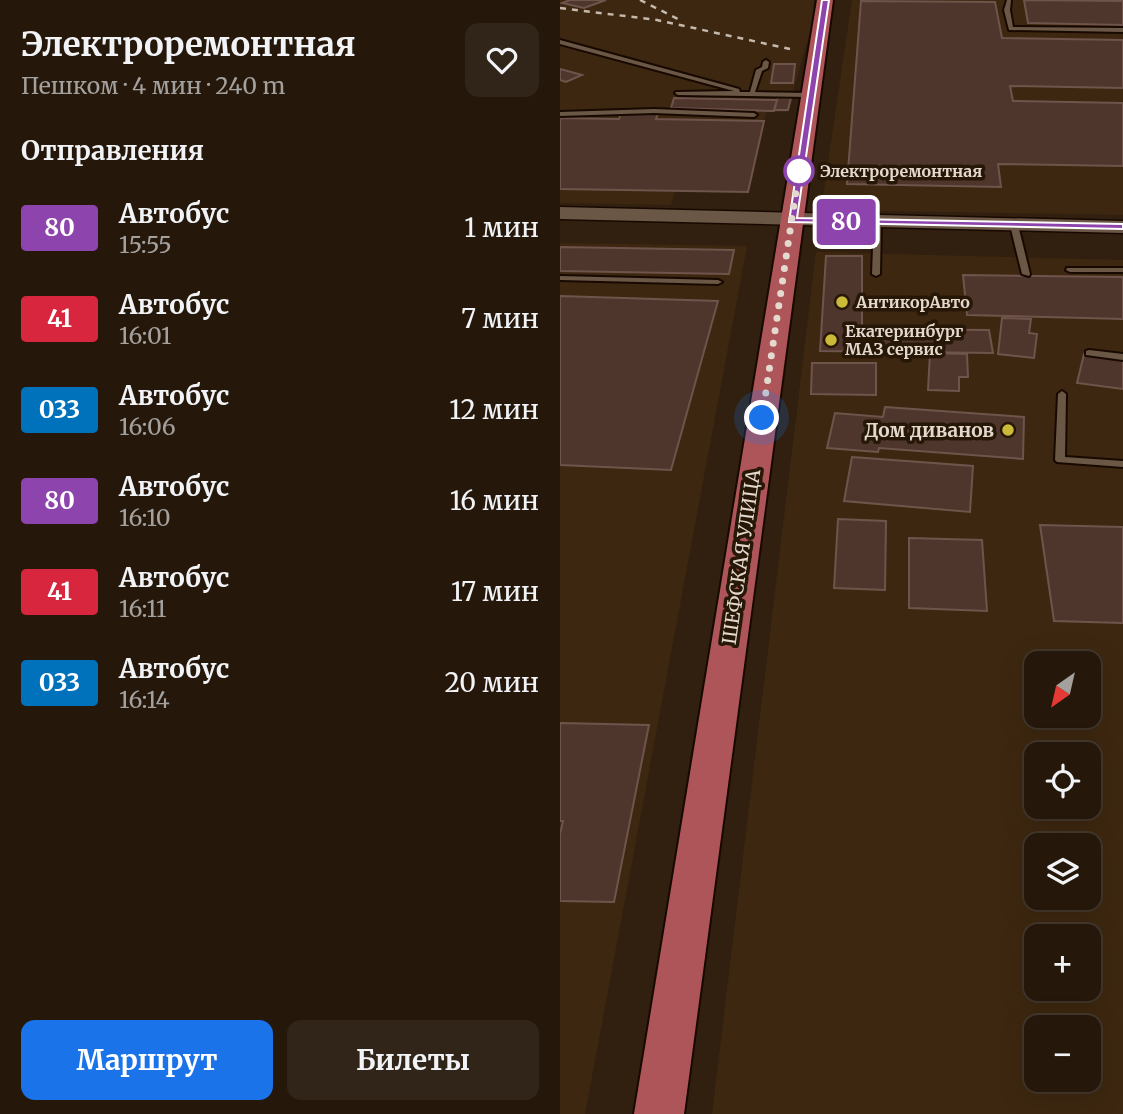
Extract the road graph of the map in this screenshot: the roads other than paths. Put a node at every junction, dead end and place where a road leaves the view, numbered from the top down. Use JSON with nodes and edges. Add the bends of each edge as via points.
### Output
{"nodes":[{"id":1,"x":825,"y":0,"type":"edge"},
{"id":2,"x":1009,"y":0,"type":"edge"},
{"id":3,"x":1123,"y":30,"type":"edge"},
{"id":4,"x":560,"y":42,"type":"edge"},
{"id":5,"x":766,"y":62,"type":"dead end"},
{"id":6,"x":678,"y":93,"type":"dead end"},
{"id":7,"x":737,"y":94,"type":"junction"},
{"id":8,"x":752,"y":94,"type":"junction"},
{"id":9,"x":809,"y":96,"type":"junction"},
{"id":10,"x":560,"y":114,"type":"edge"},
{"id":11,"x":754,"y":116,"type":"dead end"},
{"id":12,"x":560,"y":213,"type":"edge"},
{"id":13,"x":792,"y":220,"type":"junction"},
{"id":14,"x":877,"y":222,"type":"junction"},
{"id":15,"x":1014,"y":225,"type":"junction"},
{"id":16,"x":1123,"y":227,"type":"edge"},
{"id":17,"x":1070,"y":270,"type":"dead end"},
{"id":18,"x":1123,"y":270,"type":"edge"},
{"id":19,"x":876,"y":274,"type":"dead end"},
{"id":20,"x":1026,"y":274,"type":"dead end"},
{"id":21,"x":560,"y":278,"type":"edge"},
{"id":22,"x":718,"y":282,"type":"dead end"},
{"id":23,"x":1089,"y":353,"type":"dead end"},
{"id":24,"x":1123,"y":357,"type":"edge"},
{"id":25,"x":1062,"y":394,"type":"dead end"},
{"id":26,"x":1123,"y":464,"type":"edge"},
{"id":27,"x":659,"y":1114,"type":"edge"}],
"edges":[{"from":1,"to":9,"type":"main road","name":"ШЕФСКАЯ УЛИЦА"},
{"from":2,"to":3,"type":"lane","via":[[1011,29]]},
{"from":4,"to":7,"type":"lane","via":[[737,90]]},
{"from":5,"to":8,"type":"lane"},
{"from":6,"to":7,"type":"lane"},
{"from":7,"to":8,"type":"lane"},
{"from":8,"to":9,"type":"lane"},
{"from":9,"to":13,"type":"main road","name":"ШЕФСКАЯ УЛИЦА"},
{"from":10,"to":11,"type":"lane","via":[[654,111]]},
{"from":12,"to":13,"type":"main road"},
{"from":13,"to":14,"type":"main road"},
{"from":13,"to":27,"type":"main road","name":"ШЕФСКАЯ УЛИЦА"},
{"from":14,"to":15,"type":"main road"},
{"from":14,"to":19,"type":"lane"},
{"from":15,"to":16,"type":"main road"},
{"from":15,"to":20,"type":"lane"},
{"from":17,"to":18,"type":"lane"},
{"from":21,"to":22,"type":"lane"},
{"from":23,"to":24,"type":"lane"},
{"from":25,"to":26,"type":"lane","via":[[1060,460]]}]}
